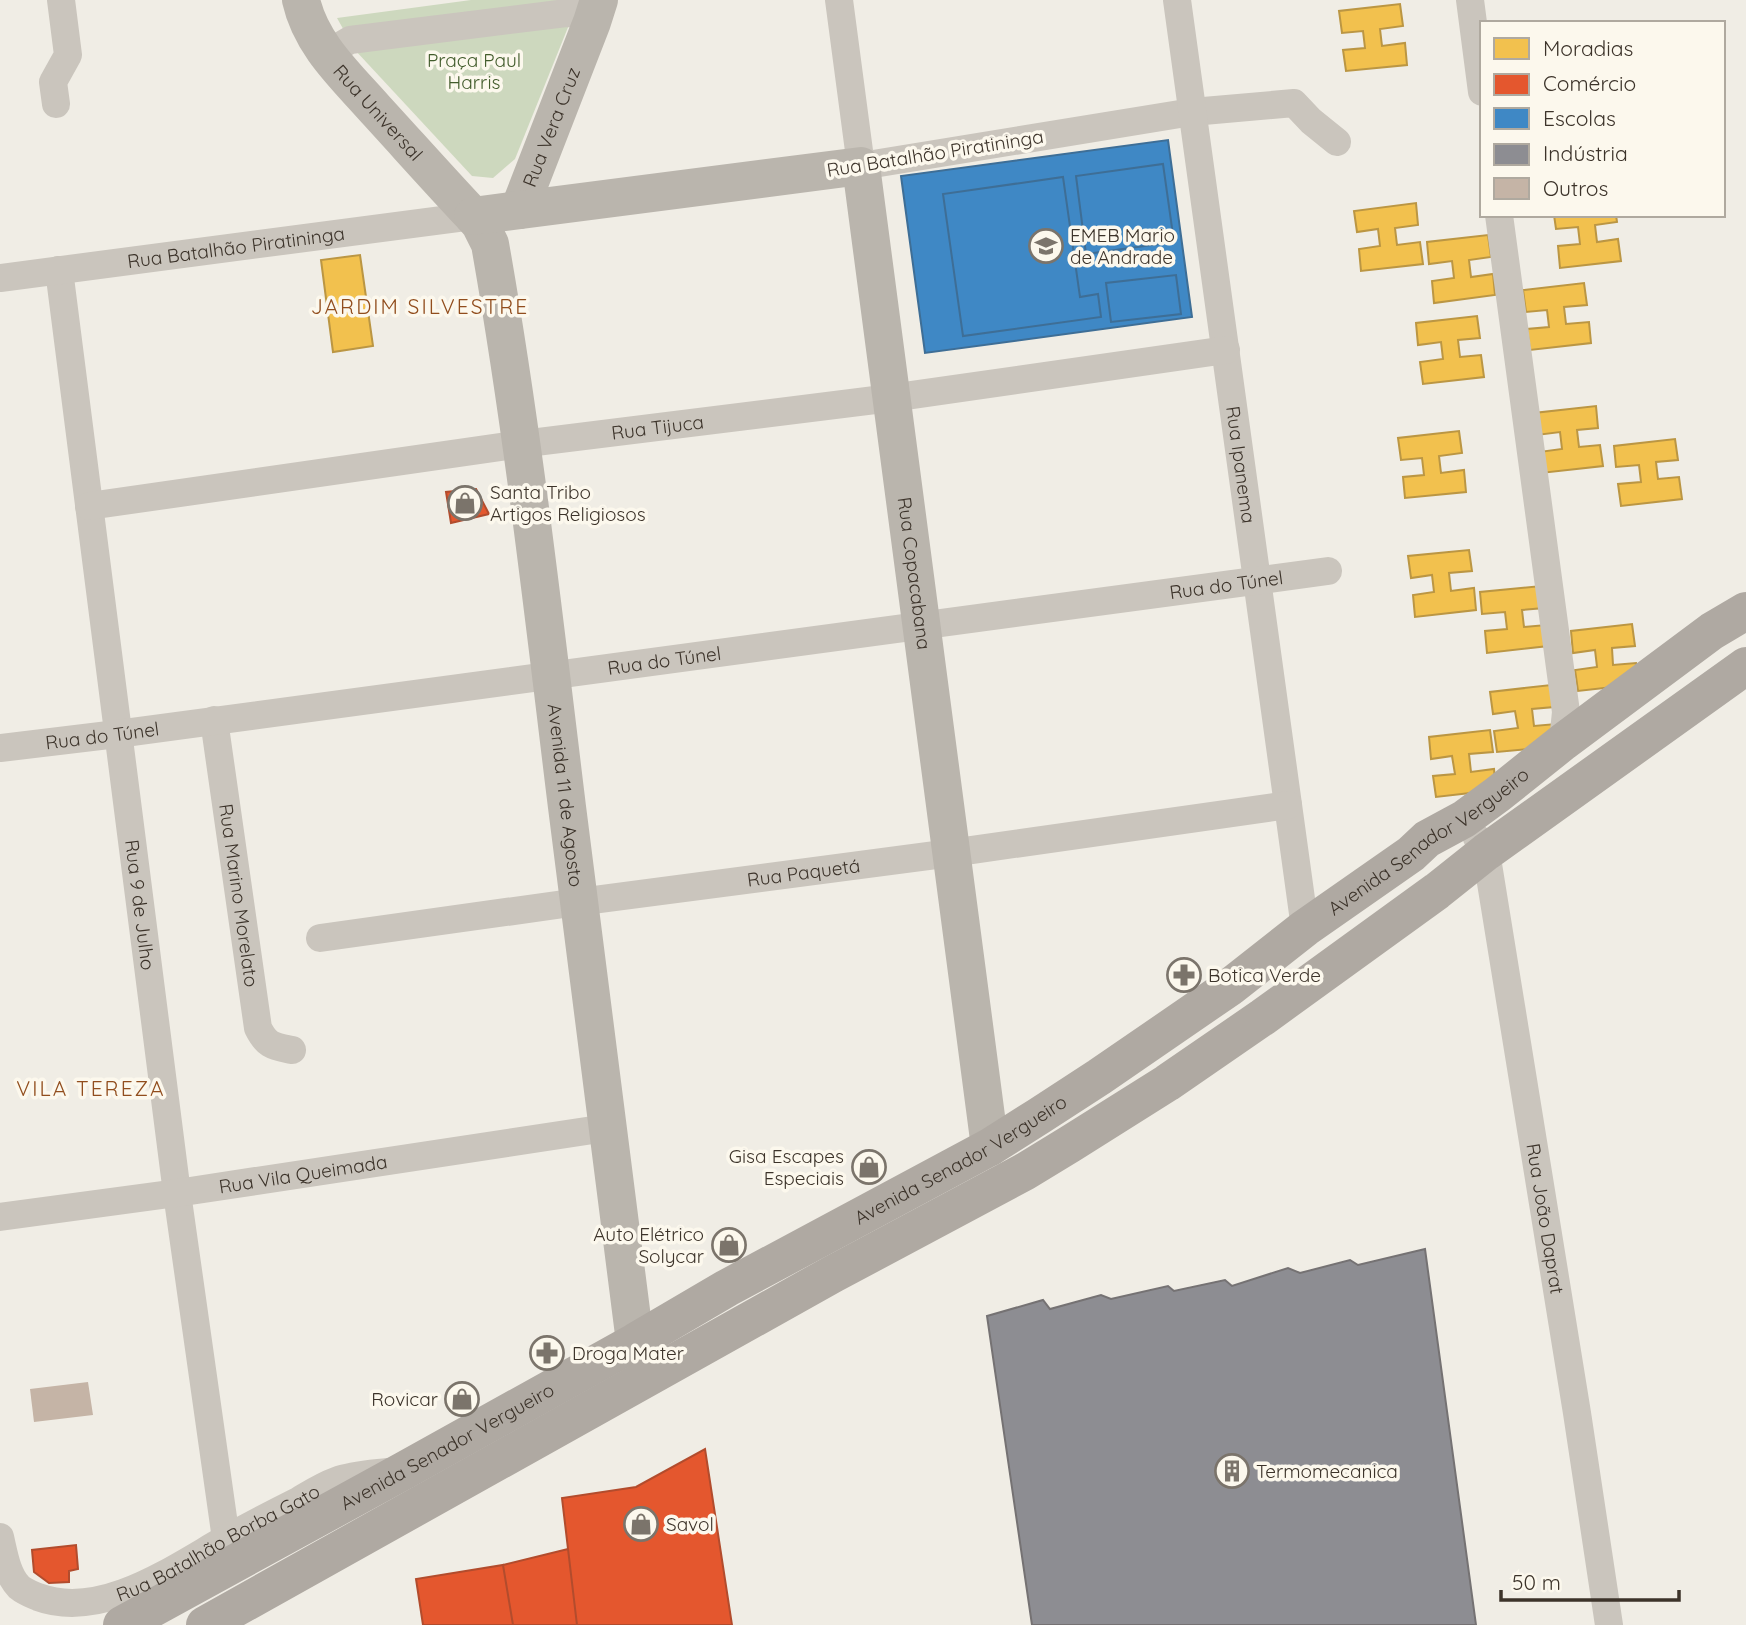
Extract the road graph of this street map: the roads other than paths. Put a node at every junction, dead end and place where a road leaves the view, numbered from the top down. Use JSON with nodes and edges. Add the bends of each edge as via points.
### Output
{"nodes":[{"id":1,"x":61,"y":0,"type":"edge"},
{"id":2,"x":300,"y":0,"type":"edge"},
{"id":3,"x":839,"y":0,"type":"edge"},
{"id":4,"x":1177,"y":0,"type":"edge"},
{"id":5,"x":1469,"y":0,"type":"edge"},
{"id":6,"x":596,"y":11,"type":"edge"},
{"id":7,"x":326,"y":54,"type":"junction"},
{"id":8,"x":1480,"y":78,"type":"edge"},
{"id":9,"x":56,"y":104,"type":"dead end"},
{"id":10,"x":1192,"y":112,"type":"junction"},
{"id":11,"x":1337,"y":142,"type":"dead end"},
{"id":12,"x":861,"y":166,"type":"junction"},
{"id":13,"x":519,"y":210,"type":"junction"},
{"id":14,"x":473,"y":216,"type":"junction"},
{"id":15,"x":1499,"y":217,"type":"edge"},
{"id":16,"x":59,"y":270,"type":"junction"},
{"id":17,"x":0,"y":278,"type":"edge"},
{"id":18,"x":1226,"y":350,"type":"junction"},
{"id":19,"x":891,"y":398,"type":"junction"},
{"id":20,"x":520,"y":444,"type":"junction"},
{"id":21,"x":89,"y":506,"type":"junction"},
{"id":22,"x":1328,"y":571,"type":"dead end"},
{"id":23,"x":1257,"y":580,"type":"junction"},
{"id":24,"x":1746,"y":611,"type":"edge"},
{"id":25,"x":921,"y":625,"type":"junction"},
{"id":26,"x":1746,"y":666,"type":"edge"},
{"id":27,"x":551,"y":674,"type":"junction"},
{"id":28,"x":214,"y":720,"type":"junction"},
{"id":29,"x":117,"y":734,"type":"junction"},
{"id":30,"x":1563,"y":742,"type":"junction"},
{"id":31,"x":0,"y":748,"type":"edge"},
{"id":32,"x":1288,"y":805,"type":"junction"},
{"id":33,"x":1464,"y":819,"type":"junction"},
{"id":34,"x":1486,"y":852,"type":"junction"},
{"id":35,"x":951,"y":853,"type":"junction"},
{"id":36,"x":578,"y":902,"type":"junction"},
{"id":37,"x":1305,"y":928,"type":"junction"},
{"id":38,"x":320,"y":938,"type":"dead end"},
{"id":39,"x":292,"y":1050,"type":"dead end"},
{"id":40,"x":606,"y":1128,"type":"junction"},
{"id":41,"x":990,"y":1147,"type":"junction"},
{"id":42,"x":177,"y":1193,"type":"junction"},
{"id":43,"x":0,"y":1217,"type":"edge"},
{"id":44,"x":635,"y":1342,"type":"junction"},
{"id":45,"x":655,"y":1373,"type":"junction"},
{"id":46,"x":405,"y":1470,"type":"junction"},
{"id":47,"x":0,"y":1538,"type":"edge"},
{"id":48,"x":226,"y":1539,"type":"junction"},
{"id":49,"x":122,"y":1625,"type":"edge"},
{"id":50,"x":205,"y":1625,"type":"edge"},
{"id":51,"x":1609,"y":1625,"type":"edge"}],
"edges":[{"from":1,"to":9,"type":"street","via":[[68,55],[53,82]]},
{"from":2,"to":7,"type":"street","name":"Rua Universal"},
{"from":3,"to":12,"type":"street","name":"Rua Copacabana"},
{"from":4,"to":10,"type":"street","name":"Rua Ipanema"},
{"from":5,"to":8,"type":"street"},
{"from":6,"to":7,"type":"street","via":[[350,40]]},
{"from":6,"to":13,"type":"street","name":"Rua Vera Cruz"},
{"from":7,"to":14,"type":"street","name":"Rua Universal"},
{"from":10,"to":11,"type":"street","name":"Rua Batalhão Piratininga","via":[[1294,103]]},
{"from":10,"to":12,"type":"street","name":"Rua Batalhão Piratininga"},
{"from":10,"to":18,"type":"street","name":"Rua Ipanema"},
{"from":12,"to":13,"type":"street","name":"Rua Batalhão Piratininga"},
{"from":12,"to":19,"type":"street","name":"Rua Copacabana"},
{"from":13,"to":14,"type":"street","name":"Rua Vera Cruz"},
{"from":14,"to":16,"type":"street","name":"Rua Batalhão Piratininga"},
{"from":14,"to":20,"type":"street","name":"Avenida 11 de Agosto","via":[[490,244]]},
{"from":15,"to":30,"type":"street","via":[[1566,712]]},
{"from":16,"to":17,"type":"street","name":"Rua Batalhão Piratininga"},
{"from":16,"to":21,"type":"street","name":"Rua 9 de Julho"},
{"from":18,"to":19,"type":"street","name":"Rua Tijuca"},
{"from":18,"to":23,"type":"street","name":"Rua Ipanema"},
{"from":19,"to":20,"type":"street","name":"Rua Tijuca"},
{"from":19,"to":25,"type":"street","name":"Rua Copacabana"},
{"from":20,"to":21,"type":"street","name":"Rua Tijuca"},
{"from":20,"to":27,"type":"street","name":"Avenida 11 de Agosto"},
{"from":21,"to":29,"type":"street","name":"Rua 9 de Julho"},
{"from":22,"to":23,"type":"street","name":"Rua do Túnel"},
{"from":23,"to":25,"type":"street","name":"Rua do Túnel"},
{"from":23,"to":32,"type":"street","name":"Rua Ipanema"},
{"from":24,"to":30,"type":"main road","name":"Avenida Senador Vergueiro"},
{"from":25,"to":27,"type":"street","name":"Rua do Túnel"},
{"from":25,"to":35,"type":"street","name":"Rua Copacabana"},
{"from":26,"to":34,"type":"main road","name":"Avenida Senador Vergueiro"},
{"from":27,"to":28,"type":"street","name":"Rua do Túnel"},
{"from":27,"to":36,"type":"street","name":"Avenida 11 de Agosto"},
{"from":28,"to":29,"type":"street","name":"Rua do Túnel"},
{"from":28,"to":39,"type":"street","name":"Rua Marino Morelato","via":[[258,1028],[272,1046]]},
{"from":29,"to":31,"type":"street","name":"Rua do Túnel"},
{"from":29,"to":42,"type":"street","name":"Rua 9 de Julho"},
{"from":30,"to":33,"type":"main road","name":"Avenida Senador Vergueiro"},
{"from":32,"to":35,"type":"street","name":"Rua Paquetá"},
{"from":32,"to":37,"type":"street","name":"Rua Ipanema"},
{"from":33,"to":34,"type":"street","name":"Rua João Daprat"},
{"from":33,"to":37,"type":"main road","name":"Avenida Senador Vergueiro","via":[[1427,839]]},
{"from":34,"to":45,"type":"main road","name":"Avenida Senador Vergueiro","via":[[1263,1017],[1081,1138]]},
{"from":34,"to":51,"type":"street","name":"Rua João Daprat"},
{"from":35,"to":36,"type":"street","name":"Rua Paquetá"},
{"from":35,"to":41,"type":"street","name":"Rua Copacabana"},
{"from":36,"to":38,"type":"street","name":"Rua Paquetá"},
{"from":36,"to":40,"type":"street","name":"Avenida 11 de Agosto"},
{"from":37,"to":41,"type":"main road","name":"Avenida Senador Vergueiro","via":[[1230,987]]},
{"from":40,"to":42,"type":"street","name":"Rua Vila Queimada"},
{"from":40,"to":44,"type":"street","name":"Avenida 11 de Agosto"},
{"from":41,"to":44,"type":"main road","name":"Avenida Senador Vergueiro"},
{"from":42,"to":43,"type":"street","name":"Rua Vila Queimada"},
{"from":42,"to":48,"type":"street","name":"Rua 9 de Julho"},
{"from":44,"to":45,"type":"street","name":"Avenida 11 de Agosto"},
{"from":44,"to":46,"type":"main road","name":"Avenida Senador Vergueiro"},
{"from":45,"to":50,"type":"main road","name":"Avenida Senador Vergueiro"},
{"from":46,"to":48,"type":"street","name":"Rua Batalhão Borba Gato","via":[[334,1481]]},
{"from":46,"to":49,"type":"main road","name":"Avenida Senador Vergueiro"},
{"from":47,"to":48,"type":"street","name":"Rua Batalhão Borba Gato","via":[[20,1588],[59,1602],[89,1601],[130,1590]]}]}
